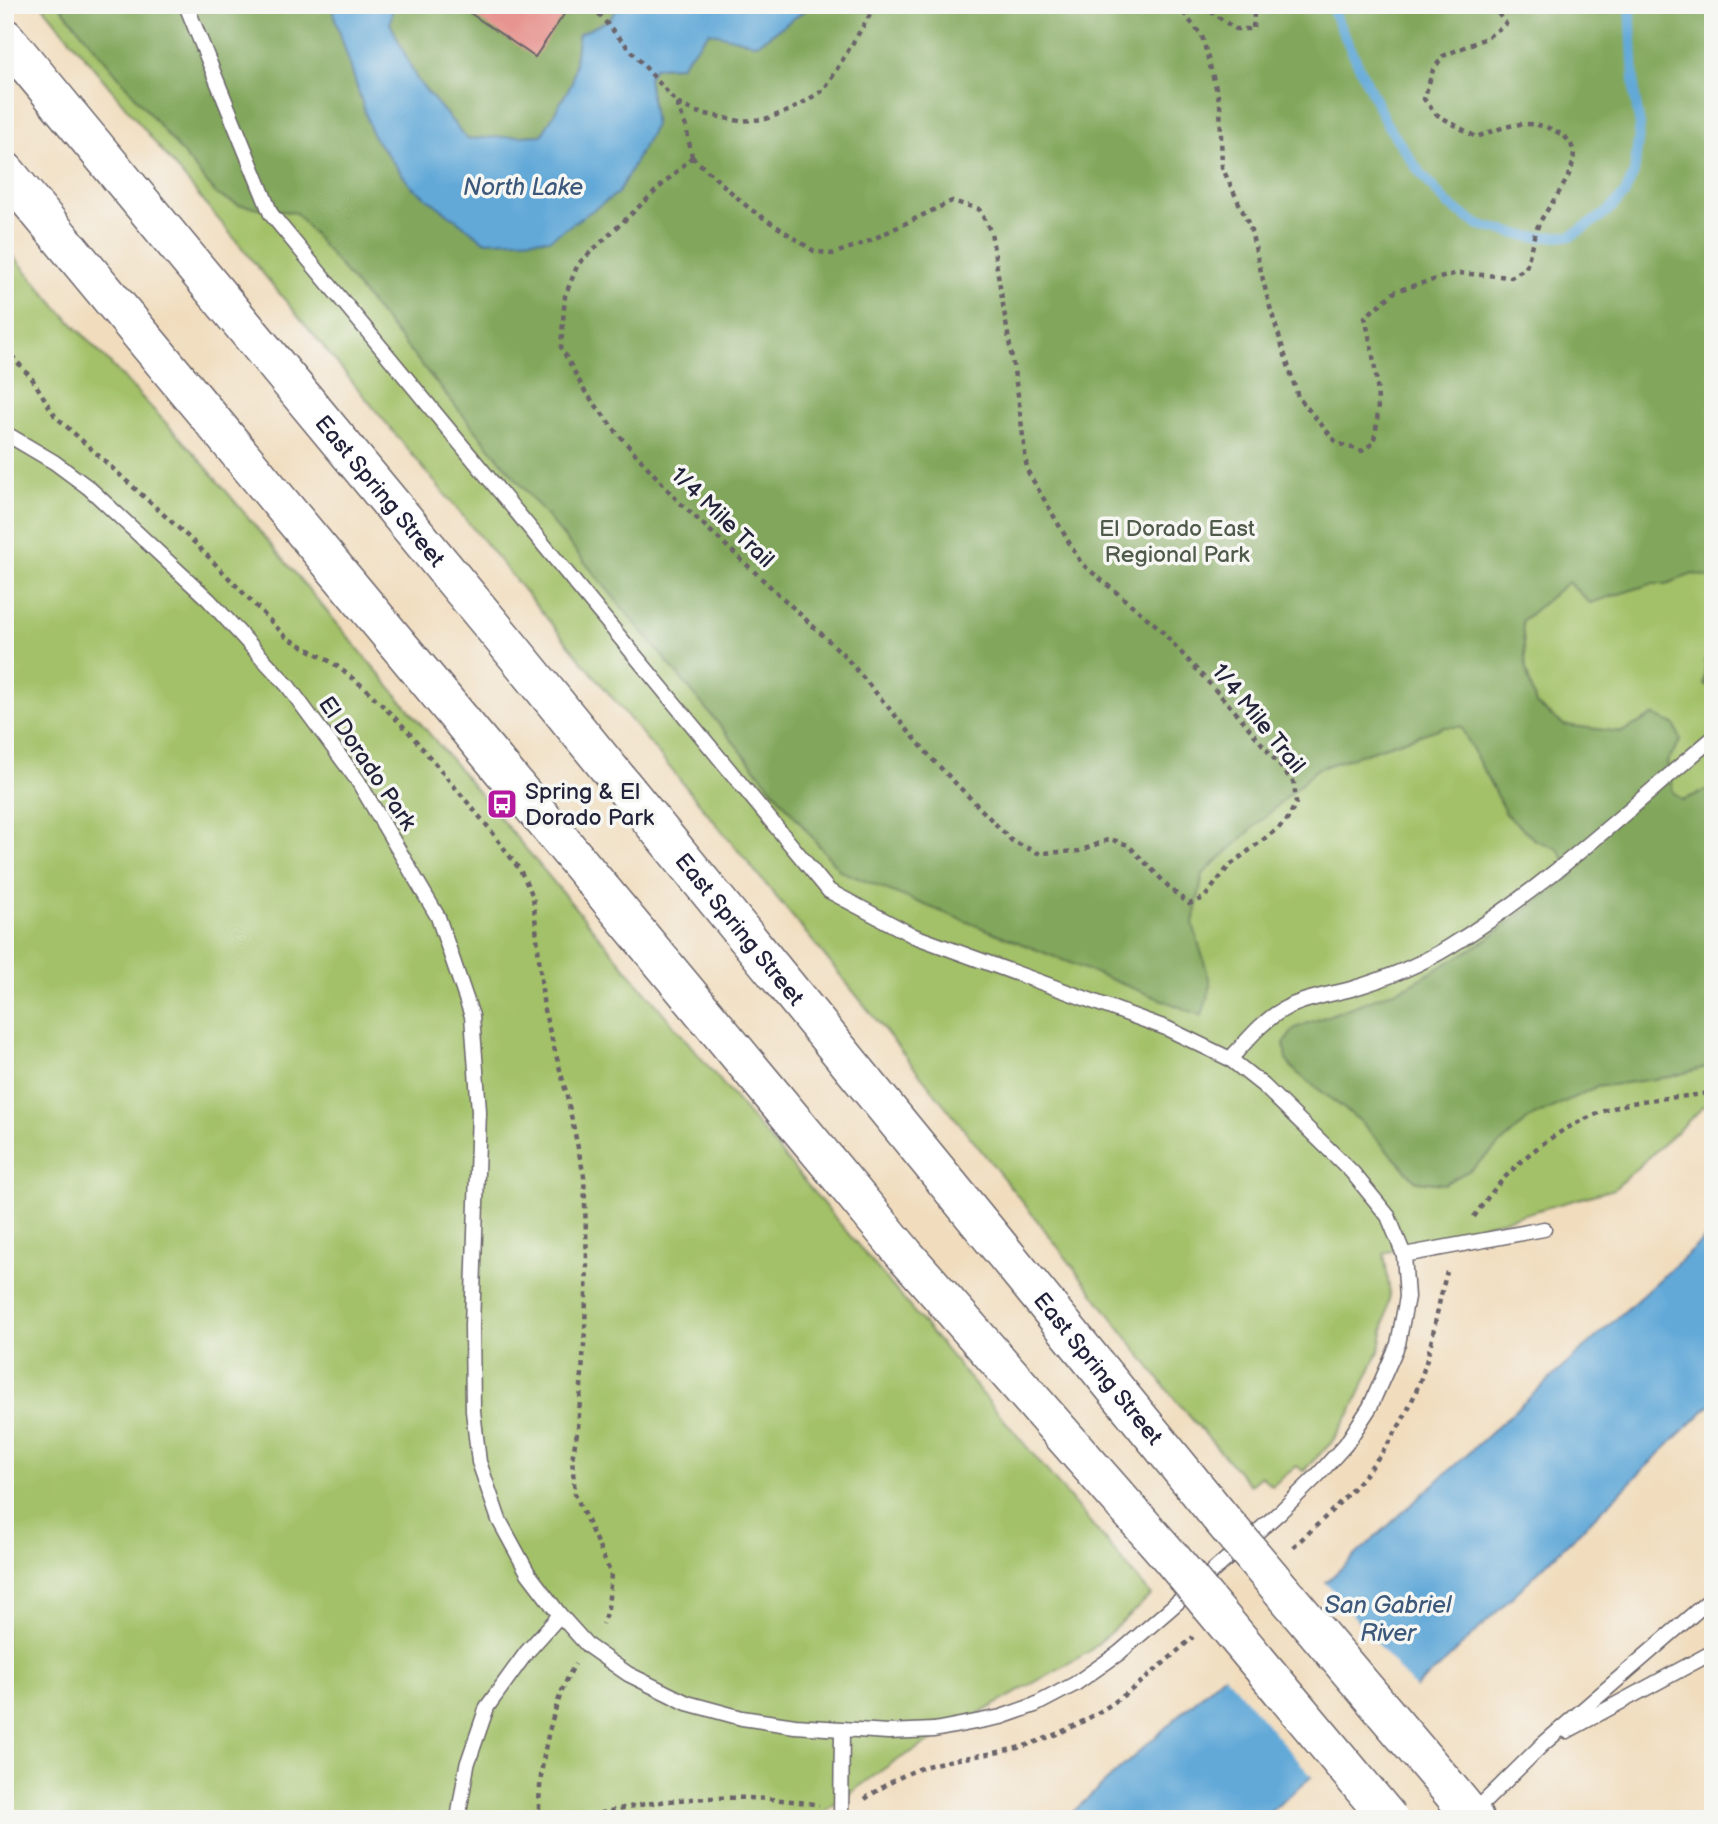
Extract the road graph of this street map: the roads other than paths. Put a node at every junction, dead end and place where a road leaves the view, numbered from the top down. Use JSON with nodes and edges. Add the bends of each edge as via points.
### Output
{"nodes":[{"id":1,"x":186,"y":5,"type":"edge"},
{"id":2,"x":5,"y":38,"type":"edge"},
{"id":3,"x":5,"y":171,"type":"edge"},
{"id":4,"x":5,"y":433,"type":"edge"},
{"id":5,"x":1713,"y":738,"type":"edge"},
{"id":6,"x":1230,"y":1059,"type":"junction"},
{"id":7,"x":1544,"y":1229,"type":"dead end"},
{"id":8,"x":1404,"y":1255,"type":"junction"},
{"id":9,"x":1713,"y":1597,"type":"edge"},
{"id":10,"x":560,"y":1615,"type":"junction"},
{"id":11,"x":1713,"y":1652,"type":"edge"},
{"id":12,"x":842,"y":1730,"type":"junction"},
{"id":13,"x":1542,"y":1745,"type":"junction"},
{"id":14,"x":1472,"y":1817,"type":"edge"},
{"id":15,"x":841,"y":1818,"type":"edge"},
{"id":16,"x":458,"y":1819,"type":"edge"},
{"id":17,"x":1390,"y":1819,"type":"edge"}],
"edges":[{"from":1,"to":6,"type":"lane","name":"El Dorado Park","via":[[271,214],[829,891],[914,936],[1166,1028]]},
{"from":2,"to":14,"type":"main road","name":"East Spring Street","bridge":true,"via":[[1219,1516]]},
{"from":3,"to":17,"type":"main road","bridge":true,"via":[[905,1255],[1172,1559]]},
{"from":4,"to":10,"type":"lane","name":"El Dorado Park","via":[[89,488],[209,600],[288,686],[358,781],[438,917],[472,1016],[479,1111],[472,1399],[479,1462],[499,1520],[528,1573]]},
{"from":5,"to":6,"type":"lane","via":[[1550,875],[1448,947],[1406,970],[1285,1009]]},
{"from":6,"to":8,"type":"lane","name":"El Dorado Park","via":[[1352,1172],[1388,1216]]},
{"from":7,"to":8,"type":"lane"},
{"from":8,"to":12,"type":"lane","name":"El Dorado Park","via":[[1407,1297],[1398,1344],[1370,1407],[1346,1444],[1280,1512],[1140,1635],[1075,1684],[1002,1717],[934,1730]]},
{"from":9,"to":13,"type":"lane"},
{"from":10,"to":12,"type":"lane","name":"El Dorado Park","via":[[588,1646],[628,1674],[687,1703],[742,1718]]},
{"from":10,"to":16,"type":"lane","via":[[487,1707],[467,1765]]},
{"from":11,"to":13,"type":"lane"},
{"from":12,"to":15,"type":"lane"},
{"from":13,"to":14,"type":"lane"}]}
